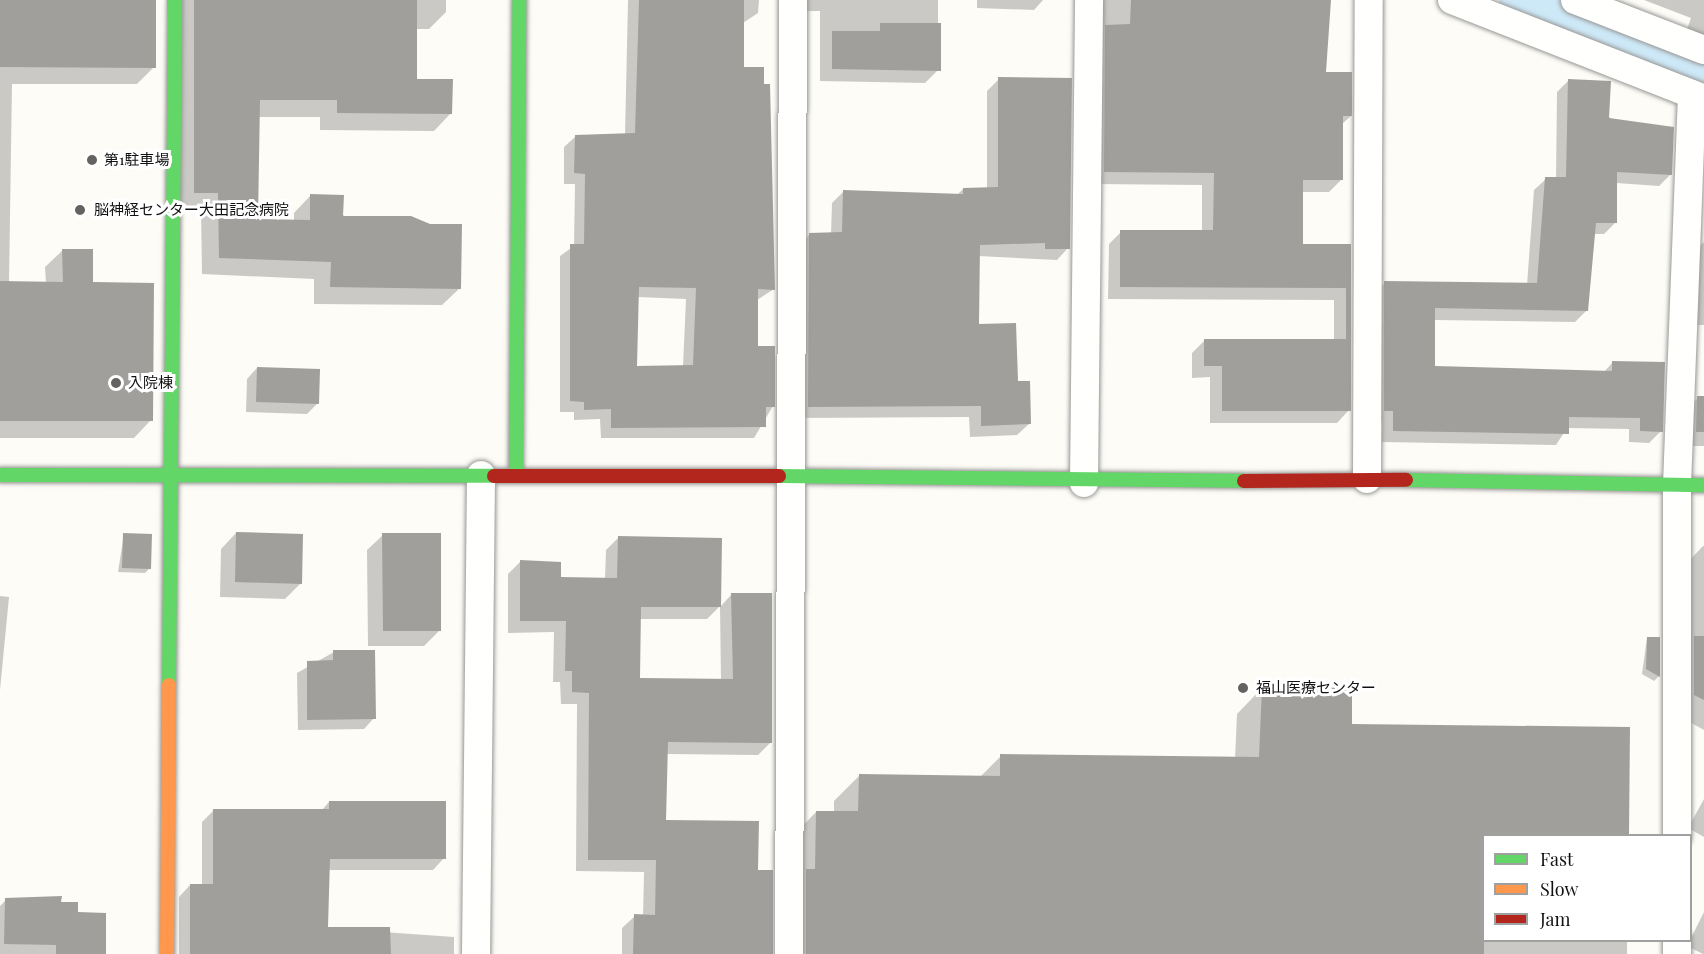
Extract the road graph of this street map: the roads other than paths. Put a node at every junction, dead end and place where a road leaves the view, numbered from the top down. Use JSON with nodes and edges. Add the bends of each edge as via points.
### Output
{"nodes":[{"id":1,"x":175,"y":0,"type":"edge"},
{"id":2,"x":519,"y":0,"type":"edge"},
{"id":3,"x":793,"y":0,"type":"edge"},
{"id":4,"x":1089,"y":0,"type":"edge"},
{"id":5,"x":1370,"y":0,"type":"edge"},
{"id":6,"x":1452,"y":0,"type":"edge"},
{"id":7,"x":1575,"y":0,"type":"edge"},
{"id":8,"x":1704,"y":50,"type":"edge"},
{"id":9,"x":1698,"y":97,"type":"edge"},
{"id":10,"x":0,"y":475,"type":"edge"},
{"id":11,"x":481,"y":475,"type":"junction"},
{"id":12,"x":516,"y":475,"type":"junction"},
{"id":13,"x":792,"y":476,"type":"junction"},
{"id":14,"x":171,"y":479,"type":"junction"},
{"id":15,"x":1367,"y":479,"type":"junction"},
{"id":16,"x":1084,"y":483,"type":"junction"},
{"id":17,"x":1690,"y":485,"type":"edge"},
{"id":18,"x":1677,"y":834,"type":"edge"},
{"id":19,"x":167,"y":954,"type":"edge"},
{"id":20,"x":476,"y":954,"type":"edge"},
{"id":21,"x":789,"y":954,"type":"edge"}],
"edges":[{"from":1,"to":14,"type":"street"},
{"from":2,"to":12,"type":"street"},
{"from":3,"to":13,"type":"street"},
{"from":4,"to":16,"type":"street"},
{"from":5,"to":15,"type":"street"},
{"from":6,"to":9,"type":"street"},
{"from":7,"to":8,"type":"street"},
{"from":9,"to":17,"type":"street"},
{"from":10,"to":14,"type":"street"},
{"from":11,"to":12,"type":"street"},
{"from":11,"to":14,"type":"street"},
{"from":11,"to":20,"type":"street"},
{"from":12,"to":13,"type":"street"},
{"from":13,"to":16,"type":"street"},
{"from":13,"to":21,"type":"street"},
{"from":14,"to":19,"type":"street"},
{"from":15,"to":16,"type":"street"},
{"from":15,"to":17,"type":"street"},
{"from":17,"to":18,"type":"street"}]}
